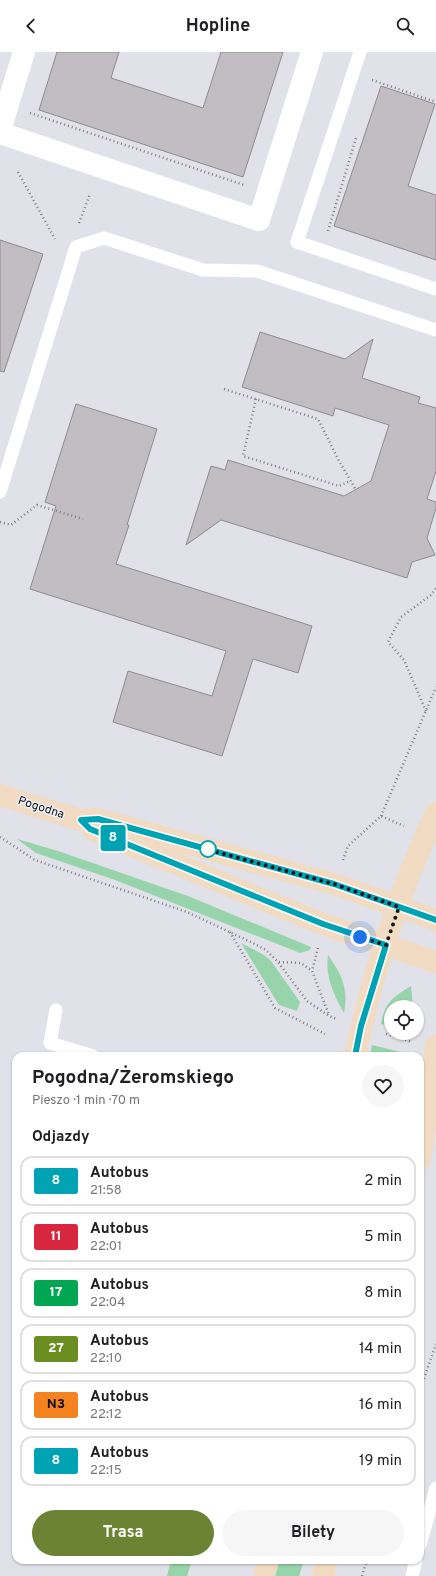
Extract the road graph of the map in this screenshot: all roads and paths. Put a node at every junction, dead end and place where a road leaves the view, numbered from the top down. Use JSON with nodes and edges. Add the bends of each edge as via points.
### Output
{"nodes":[{"id":1,"x":24,"y":52,"type":"edge"},
{"id":2,"x":312,"y":52,"type":"edge"},
{"id":3,"x":360,"y":52,"type":"edge"},
{"id":4,"x":375,"y":73,"type":"dead end"},
{"id":5,"x":352,"y":74,"type":"junction"},
{"id":6,"x":373,"y":80,"type":"junction"},
{"id":7,"x":371,"y":88,"type":"dead end"},
{"id":8,"x":436,"y":102,"type":"edge"},
{"id":9,"x":8,"y":106,"type":"junction"},
{"id":10,"x":0,"y":132,"type":"edge"},
{"id":11,"x":356,"y":136,"type":"dead end"},
{"id":12,"x":18,"y":172,"type":"dead end"},
{"id":13,"x":248,"y":186,"type":"dead end"},
{"id":14,"x":90,"y":194,"type":"dead end"},
{"id":15,"x":76,"y":230,"type":"dead end"},
{"id":16,"x":55,"y":239,"type":"dead end"},
{"id":17,"x":322,"y":251,"type":"junction"},
{"id":18,"x":436,"y":289,"type":"edge"},
{"id":19,"x":436,"y":330,"type":"edge"},
{"id":20,"x":224,"y":389,"type":"dead end"},
{"id":21,"x":256,"y":398,"type":"junction"},
{"id":22,"x":350,"y":481,"type":"junction"},
{"id":23,"x":356,"y":490,"type":"dead end"},
{"id":24,"x":0,"y":492,"type":"edge"},
{"id":25,"x":83,"y":519,"type":"dead end"},
{"id":26,"x":0,"y":522,"type":"edge"},
{"id":27,"x":436,"y":588,"type":"edge"},
{"id":28,"x":436,"y":688,"type":"edge"},
{"id":29,"x":426,"y":711,"type":"junction"},
{"id":30,"x":0,"y":795,"type":"edge"},
{"id":31,"x":436,"y":812,"type":"edge"},
{"id":32,"x":381,"y":816,"type":"dead end"},
{"id":33,"x":81,"y":820,"type":"junction"},
{"id":34,"x":0,"y":837,"type":"edge"},
{"id":35,"x":399,"y":907,"type":"junction"},
{"id":36,"x":436,"y":920,"type":"edge"},
{"id":37,"x":229,"y":932,"type":"junction"},
{"id":38,"x":386,"y":945,"type":"junction"},
{"id":39,"x":278,"y":962,"type":"junction"},
{"id":40,"x":436,"y":962,"type":"edge"},
{"id":41,"x":312,"y":971,"type":"dead end"},
{"id":42,"x":56,"y":1010,"type":"dead end"},
{"id":43,"x":361,"y":1026,"type":"junction"},
{"id":44,"x":325,"y":1034,"type":"dead end"},
{"id":45,"x":436,"y":1048,"type":"edge"},
{"id":46,"x":80,"y":1052,"type":"edge"},
{"id":47,"x":356,"y":1052,"type":"edge"},
{"id":48,"x":424,"y":1132,"type":"edge"},
{"id":49,"x":436,"y":1344,"type":"edge"},
{"id":50,"x":424,"y":1378,"type":"edge"},
{"id":51,"x":436,"y":1488,"type":"edge"},
{"id":52,"x":424,"y":1531,"type":"edge"},
{"id":53,"x":267,"y":1564,"type":"edge"},
{"id":54,"x":326,"y":1564,"type":"edge"},
{"id":55,"x":366,"y":1564,"type":"edge"},
{"id":56,"x":415,"y":1564,"type":"edge"},
{"id":57,"x":264,"y":1576,"type":"edge"},
{"id":58,"x":322,"y":1576,"type":"edge"},
{"id":59,"x":362,"y":1576,"type":"edge"},
{"id":60,"x":412,"y":1576,"type":"edge"}],
"edges":[{"from":1,"to":9,"type":"street"},
{"from":2,"to":10,"type":"street","via":[[259,220]]},
{"from":3,"to":5,"type":"lane"},
{"from":4,"to":6,"type":"path"},
{"from":5,"to":6,"type":"path"},
{"from":5,"to":17,"type":"lane","via":[[297,242]]},
{"from":6,"to":7,"type":"path"},
{"from":6,"to":8,"type":"path"},
{"from":9,"to":10,"type":"street"},
{"from":9,"to":13,"type":"path"},
{"from":11,"to":17,"type":"path"},
{"from":12,"to":16,"type":"path"},
{"from":14,"to":15,"type":"path"},
{"from":17,"to":18,"type":"lane"},
{"from":19,"to":24,"type":"lane","via":[[257,271],[204,270],[104,238],[76,247]]},
{"from":20,"to":21,"type":"path"},
{"from":21,"to":22,"type":"path","via":[[318,419]]},
{"from":21,"to":22,"type":"path","via":[[243,456],[339,486]]},
{"from":22,"to":23,"type":"path"},
{"from":25,"to":26,"type":"path","via":[[37,505],[11,525]]},
{"from":27,"to":29,"type":"path","via":[[431,595],[401,617],[388,642],[404,660]]},
{"from":28,"to":29,"type":"path"},
{"from":29,"to":32,"type":"path"},
{"from":30,"to":33,"type":"street","name":"Pogodna"},
{"from":31,"to":35,"type":"street"},
{"from":33,"to":35,"type":"street","name":"Pogodna","via":[[98,819],[334,884]]},
{"from":33,"to":38,"type":"street","name":"Pogodna","via":[[90,829],[323,924]]},
{"from":34,"to":37,"type":"path","via":[[35,860],[187,912]]},
{"from":35,"to":36,"type":"street","name":"Pogodna"},
{"from":35,"to":38,"type":"street"},
{"from":37,"to":39,"type":"path","via":[[266,950]]},
{"from":37,"to":44,"type":"path","via":[[274,1008]]},
{"from":38,"to":40,"type":"street","name":"Pogodna"},
{"from":38,"to":43,"type":"street"},
{"from":39,"to":41,"type":"path","via":[[301,963]]},
{"from":39,"to":43,"type":"path","via":[[307,1001],[329,1016]]},
{"from":42,"to":46,"type":"lane","via":[[50,1043]]},
{"from":43,"to":45,"type":"path"},
{"from":43,"to":47,"type":"street"},
{"from":45,"to":48,"type":"street"},
{"from":49,"to":50,"type":"path"},
{"from":51,"to":52,"type":"lane"},
{"from":53,"to":57,"type":"street"},
{"from":54,"to":58,"type":"street"},
{"from":55,"to":59,"type":"path"},
{"from":56,"to":60,"type":"lane"}]}
